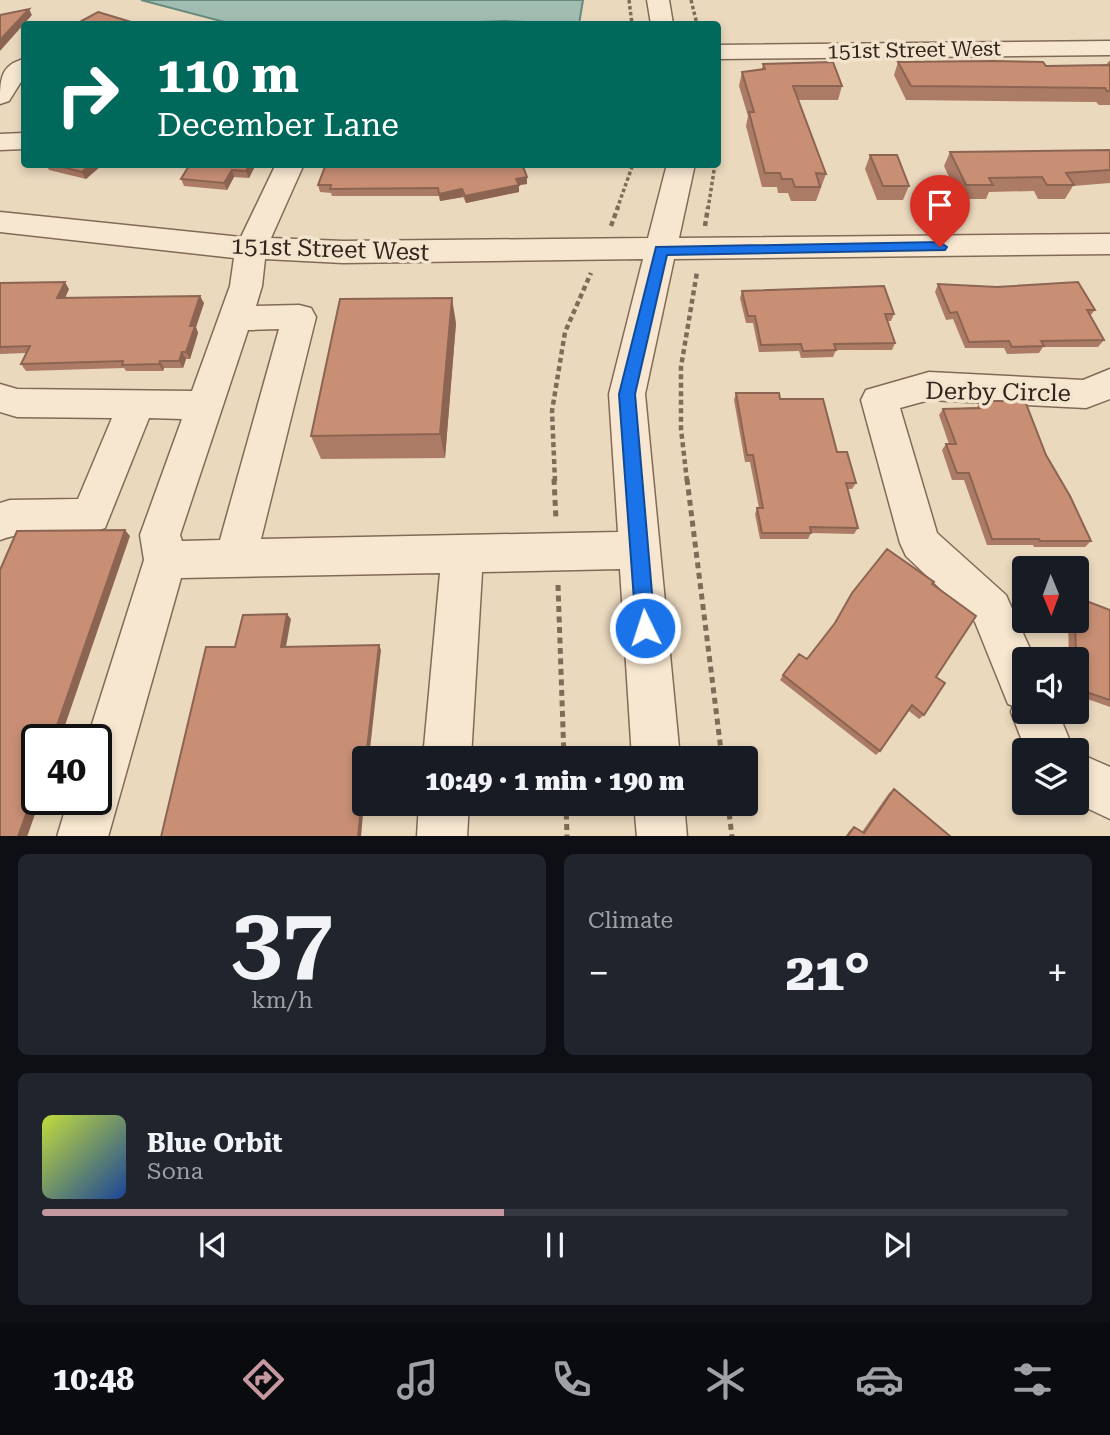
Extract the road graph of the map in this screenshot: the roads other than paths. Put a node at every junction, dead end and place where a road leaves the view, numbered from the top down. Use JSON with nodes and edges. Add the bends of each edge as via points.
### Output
{"nodes":[{"id":1,"x":658,"y":0,"type":"edge"},
{"id":2,"x":662,"y":21,"type":"edge"},
{"id":3,"x":1110,"y":48,"type":"edge"},
{"id":4,"x":721,"y":52,"type":"edge"},
{"id":5,"x":21,"y":67,"type":"edge"},
{"id":6,"x":0,"y":96,"type":"edge"},
{"id":7,"x":21,"y":141,"type":"edge"},
{"id":8,"x":0,"y":142,"type":"edge"},
{"id":9,"x":288,"y":168,"type":"edge"},
{"id":10,"x":680,"y":168,"type":"edge"},
{"id":11,"x":0,"y":222,"type":"edge"},
{"id":12,"x":251,"y":248,"type":"junction"},
{"id":13,"x":661,"y":250,"type":"junction"},
{"id":14,"x":1107,"y":250,"type":"edge"},
{"id":15,"x":234,"y":318,"type":"junction"},
{"id":16,"x":1110,"y":383,"type":"edge"},
{"id":17,"x":0,"y":398,"type":"edge"},
{"id":18,"x":136,"y":404,"type":"junction"},
{"id":19,"x":204,"y":405,"type":"junction"},
{"id":20,"x":0,"y":522,"type":"edge"},
{"id":21,"x":639,"y":550,"type":"junction"},
{"id":22,"x":461,"y":554,"type":"junction"},
{"id":23,"x":236,"y":558,"type":"junction"},
{"id":24,"x":165,"y":560,"type":"junction"},
{"id":25,"x":1012,"y":659,"type":"edge"},
{"id":26,"x":112,"y":737,"type":"edge"},
{"id":27,"x":448,"y":746,"type":"edge"},
{"id":28,"x":655,"y":746,"type":"edge"},
{"id":29,"x":1089,"y":783,"type":"edge"},
{"id":30,"x":1110,"y":794,"type":"edge"},
{"id":31,"x":88,"y":815,"type":"edge"},
{"id":32,"x":443,"y":816,"type":"edge"},
{"id":33,"x":660,"y":816,"type":"edge"},
{"id":34,"x":82,"y":836,"type":"edge"},
{"id":35,"x":442,"y":836,"type":"edge"},
{"id":36,"x":662,"y":836,"type":"edge"}],
"edges":[{"from":1,"to":2,"type":"street"},
{"from":3,"to":4,"type":"street","name":"151st Street West"},
{"from":5,"to":6,"type":"street"},
{"from":7,"to":8,"type":"street"},
{"from":9,"to":12,"type":"street"},
{"from":10,"to":13,"type":"street"},
{"from":11,"to":12,"type":"street","name":"151st Street West"},
{"from":12,"to":13,"type":"street","name":"151st Street West","via":[[343,252]]},
{"from":12,"to":15,"type":"street","via":[[246,286]]},
{"from":13,"to":14,"type":"street","name":"151st Street West"},
{"from":13,"to":21,"type":"street","via":[[627,394]]},
{"from":15,"to":19,"type":"street"},
{"from":15,"to":23,"type":"street","via":[[299,317]]},
{"from":16,"to":25,"type":"street","name":"Derby Circle","via":[[1086,394],[929,386],[879,400],[920,543],[991,609]]},
{"from":17,"to":18,"type":"street","via":[[17,403]]},
{"from":18,"to":19,"type":"street"},
{"from":18,"to":20,"type":"street","via":[[90,516],[10,517]]},
{"from":19,"to":24,"type":"street","via":[[160,535]]},
{"from":21,"to":22,"type":"street"},
{"from":21,"to":28,"type":"street"},
{"from":22,"to":23,"type":"street"},
{"from":22,"to":27,"type":"street"},
{"from":23,"to":24,"type":"street"},
{"from":24,"to":26,"type":"street"},
{"from":29,"to":30,"type":"street"},
{"from":31,"to":34,"type":"street"},
{"from":32,"to":35,"type":"street"},
{"from":33,"to":36,"type":"street"}]}
